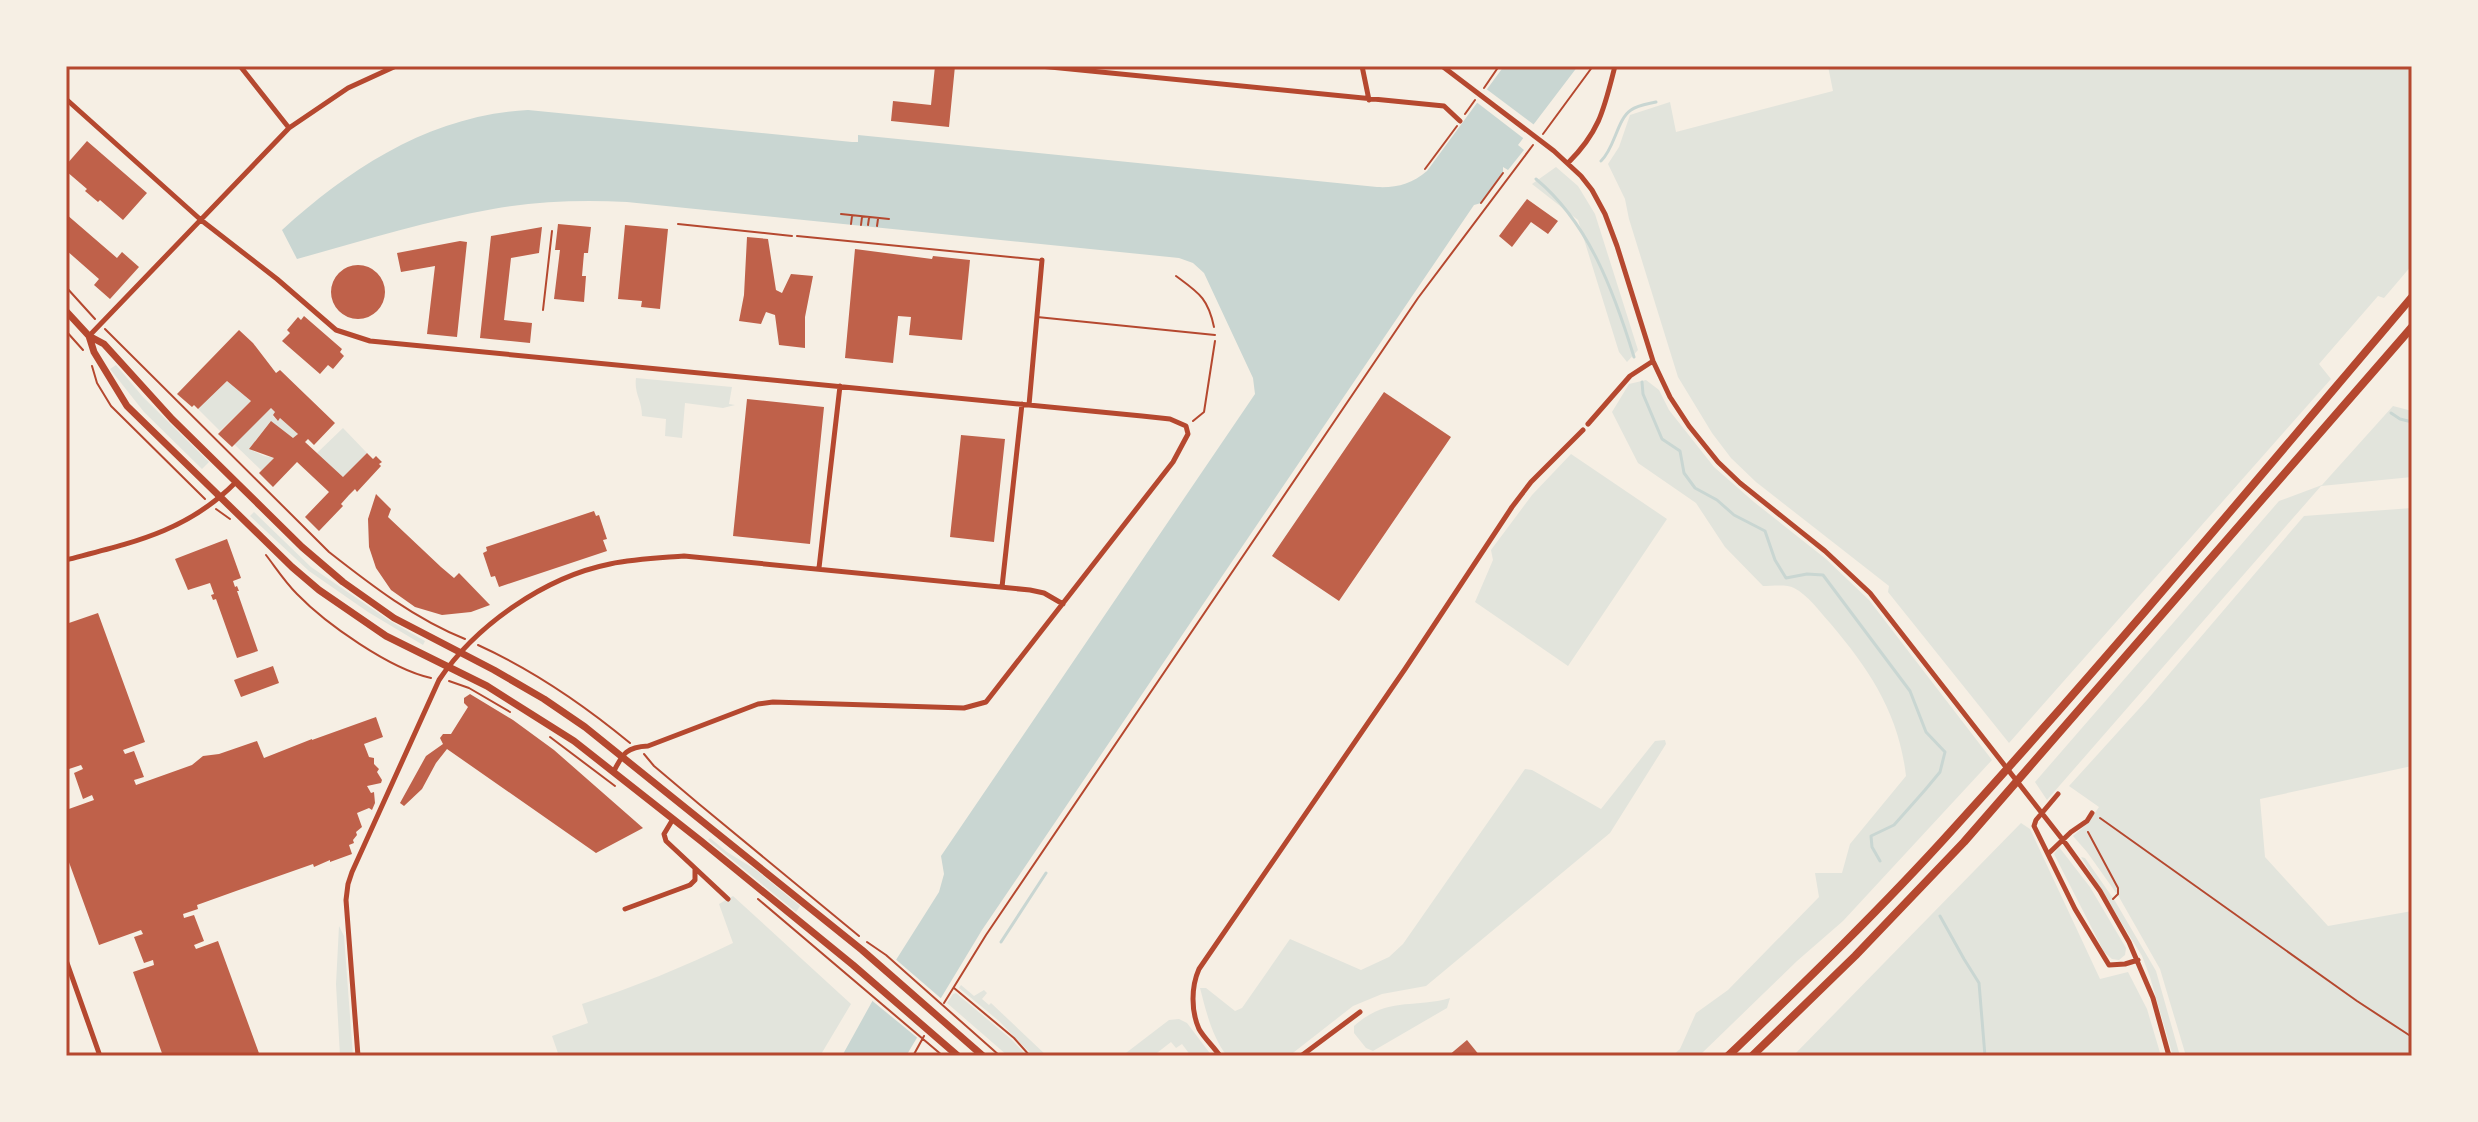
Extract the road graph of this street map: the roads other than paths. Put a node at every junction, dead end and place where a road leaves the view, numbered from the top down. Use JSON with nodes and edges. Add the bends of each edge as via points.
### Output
{"nodes":[{"id":1,"x":240,"y":66,"type":"edge"},
{"id":2,"x":396,"y":66,"type":"edge"},
{"id":3,"x":1040,"y":66,"type":"edge"},
{"id":4,"x":1362,"y":66,"type":"edge"},
{"id":5,"x":1442,"y":66,"type":"edge"},
{"id":6,"x":1615,"y":66,"type":"edge"},
{"id":7,"x":66,"y":99,"type":"edge"},
{"id":8,"x":1369,"y":100,"type":"junction"},
{"id":9,"x":1460,"y":121,"type":"dead end"},
{"id":10,"x":289,"y":128,"type":"junction"},
{"id":11,"x":1568,"y":163,"type":"junction"},
{"id":12,"x":201,"y":220,"type":"junction"},
{"id":13,"x":797,"y":236,"type":"road end"},
{"id":14,"x":1042,"y":260,"type":"joint"},
{"id":15,"x":2412,"y":297,"type":"edge"},
{"id":16,"x":66,"y":311,"type":"edge"},
{"id":17,"x":1037,"y":317,"type":"junction"},
{"id":18,"x":2412,"y":327,"type":"edge"},
{"id":19,"x":1215,"y":335,"type":"road end"},
{"id":20,"x":89,"y":336,"type":"junction"},
{"id":21,"x":1653,"y":361,"type":"junction"},
{"id":22,"x":840,"y":386,"type":"junction"},
{"id":23,"x":1025,"y":404,"type":"junction"},
{"id":24,"x":1588,"y":424,"type":"dead end"},
{"id":25,"x":1583,"y":430,"type":"dead end"},
{"id":26,"x":236,"y":482,"type":"junction"},
{"id":27,"x":222,"y":497,"type":"junction"},
{"id":28,"x":66,"y":560,"type":"edge"},
{"id":29,"x":819,"y":568,"type":"junction"},
{"id":30,"x":1002,"y":587,"type":"junction"},
{"id":31,"x":1063,"y":604,"type":"junction"},
{"id":32,"x":461,"y":654,"type":"junction"},
{"id":33,"x":448,"y":667,"type":"junction"},
{"id":34,"x":622,"y":755,"type":"junction"},
{"id":35,"x":614,"y":771,"type":"junction"},
{"id":36,"x":2058,"y":794,"type":"dead end"},
{"id":37,"x":685,"y":805,"type":"junction"},
{"id":38,"x":2092,"y":813,"type":"road end"},
{"id":39,"x":674,"y":818,"type":"junction"},
{"id":40,"x":2048,"y":854,"type":"junction"},
{"id":41,"x":694,"y":868,"type":"junction"},
{"id":42,"x":728,"y":899,"type":"dead end"},
{"id":43,"x":625,"y":909,"type":"dead end"},
{"id":44,"x":66,"y":960,"type":"edge"},
{"id":45,"x":2138,"y":960,"type":"junction"},
{"id":46,"x":1360,"y":1012,"type":"dead end"},
{"id":47,"x":100,"y":1056,"type":"edge"},
{"id":48,"x":358,"y":1056,"type":"edge"},
{"id":49,"x":958,"y":1056,"type":"edge"},
{"id":50,"x":983,"y":1056,"type":"edge"},
{"id":51,"x":1220,"y":1056,"type":"edge"},
{"id":52,"x":1301,"y":1056,"type":"edge"},
{"id":53,"x":1728,"y":1056,"type":"edge"},
{"id":54,"x":1752,"y":1056,"type":"edge"},
{"id":55,"x":2169,"y":1056,"type":"edge"}],
"edges":[{"from":1,"to":10,"type":"street"},
{"from":2,"to":10,"type":"street","via":[[348,88]]},
{"from":3,"to":8,"type":"street"},
{"from":4,"to":8,"type":"street"},
{"from":5,"to":11,"type":"street"},
{"from":6,"to":11,"type":"street","via":[[1600,122]]},
{"from":7,"to":12,"type":"street"},
{"from":8,"to":9,"type":"street","via":[[1444,106]]},
{"from":10,"to":12,"type":"street"},
{"from":11,"to":21,"type":"street","via":[[1605,214]]},
{"from":12,"to":20,"type":"street"},
{"from":12,"to":22,"type":"street","via":[[336,330],[370,341]]},
{"from":13,"to":14,"type":"lane"},
{"from":14,"to":17,"type":"street"},
{"from":15,"to":53,"type":"highway","via":[[1952,830]]},
{"from":16,"to":20,"type":"main road"},
{"from":17,"to":19,"type":"lane"},
{"from":17,"to":23,"type":"street"},
{"from":18,"to":54,"type":"highway","via":[[1964,842]]},
{"from":20,"to":26,"type":"main road","via":[[104,344]]},
{"from":20,"to":27,"type":"main road","via":[[127,406]]},
{"from":21,"to":24,"type":"street","via":[[1630,376]]},
{"from":21,"to":45,"type":"street","via":[[1703,445],[1870,593],[2066,844]]},
{"from":22,"to":23,"type":"street"},
{"from":22,"to":29,"type":"street"},
{"from":23,"to":30,"type":"street"},
{"from":23,"to":31,"type":"street","via":[[1170,419],[1186,426],[1188,434],[1173,462]]},
{"from":25,"to":51,"type":"street","via":[[1512,507],[1199,969],[1193,992],[1199,1028]]},
{"from":26,"to":27,"type":"street"},
{"from":26,"to":32,"type":"main road","via":[[355,592]]},
{"from":27,"to":28,"type":"street","via":[[167,531]]},
{"from":27,"to":33,"type":"main road","via":[[319,590],[386,636]]},
{"from":29,"to":30,"type":"street"},
{"from":29,"to":32,"type":"street","via":[[684,556],[587,569],[525,599]]},
{"from":30,"to":31,"type":"street","via":[[1044,593]]},
{"from":31,"to":34,"type":"street","via":[[986,702],[977,706],[758,704]]},
{"from":32,"to":33,"type":"street"},
{"from":32,"to":34,"type":"main road","via":[[544,699]]},
{"from":33,"to":35,"type":"main road","via":[[536,715]]},
{"from":33,"to":48,"type":"street","via":[[348,884]]},
{"from":34,"to":35,"type":"street"},
{"from":34,"to":37,"type":"main road"},
{"from":35,"to":39,"type":"main road"},
{"from":36,"to":40,"type":"street","via":[[2034,826]]},
{"from":37,"to":39,"type":"main road"},
{"from":37,"to":50,"type":"main road"},
{"from":38,"to":40,"type":"street"},
{"from":39,"to":41,"type":"street","via":[[664,834],[666,841]]},
{"from":39,"to":49,"type":"main road"},
{"from":40,"to":45,"type":"street","via":[[2109,965]]},
{"from":41,"to":42,"type":"street"},
{"from":41,"to":43,"type":"street","via":[[690,885]]},
{"from":44,"to":47,"type":"street"},
{"from":45,"to":55,"type":"street"},
{"from":46,"to":52,"type":"street"}]}
